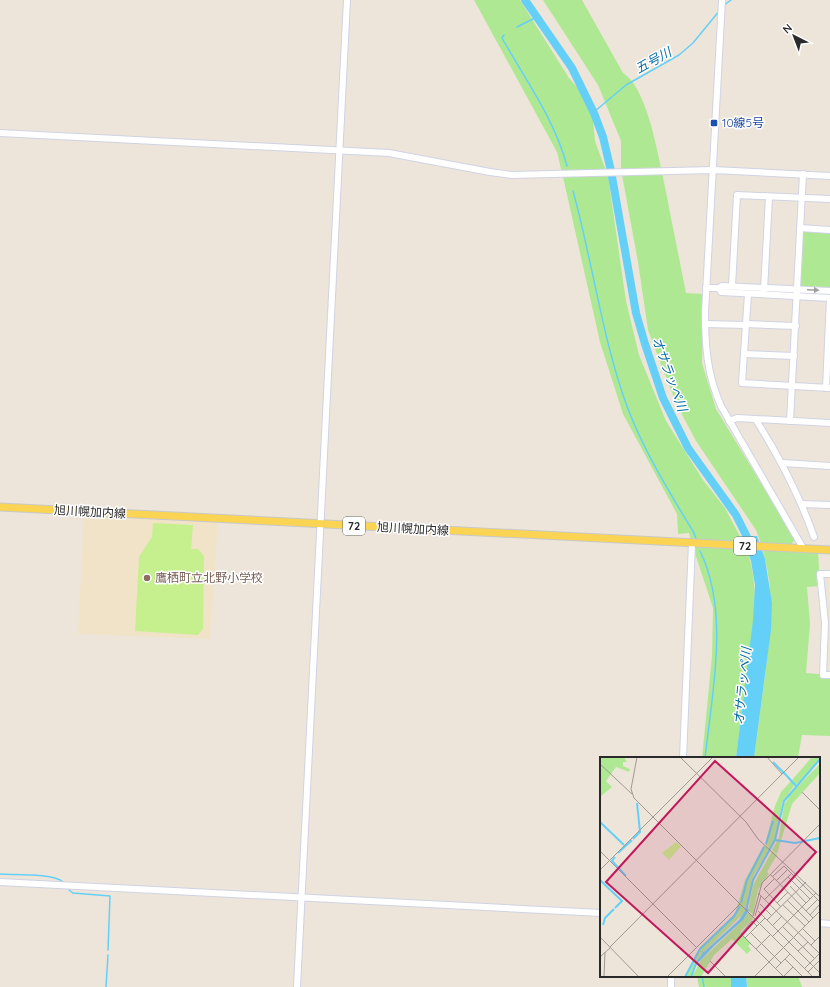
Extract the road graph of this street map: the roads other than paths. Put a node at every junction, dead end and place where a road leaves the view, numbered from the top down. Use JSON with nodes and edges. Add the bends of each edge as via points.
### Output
{"nodes":[{"id":1,"x":347,"y":0,"type":"edge"},
{"id":2,"x":722,"y":1,"type":"edge"},
{"id":3,"x":0,"y":133,"type":"edge"},
{"id":4,"x":339,"y":150,"type":"junction"},
{"id":5,"x":713,"y":170,"type":"junction"},
{"id":6,"x":803,"y":174,"type":"junction"},
{"id":7,"x":830,"y":176,"type":"edge"},
{"id":8,"x":769,"y":197,"type":"junction"},
{"id":9,"x":802,"y":198,"type":"junction"},
{"id":10,"x":830,"y":199,"type":"edge"},
{"id":11,"x":800,"y":228,"type":"junction"},
{"id":12,"x":830,"y":230,"type":"edge"},
{"id":13,"x":732,"y":286,"type":"junction"},
{"id":14,"x":706,"y":288,"type":"junction"},
{"id":15,"x":719,"y":288,"type":"junction"},
{"id":16,"x":764,"y":291,"type":"junction"},
{"id":17,"x":830,"y":291,"type":"edge"},
{"id":18,"x":797,"y":293,"type":"junction"},
{"id":19,"x":748,"y":294,"type":"junction"},
{"id":20,"x":830,"y":298,"type":"edge"},
{"id":21,"x":705,"y":324,"type":"junction"},
{"id":22,"x":746,"y":324,"type":"junction"},
{"id":23,"x":796,"y":326,"type":"junction"},
{"id":24,"x":744,"y":354,"type":"junction"},
{"id":25,"x":794,"y":356,"type":"junction"},
{"id":26,"x":792,"y":387,"type":"junction"},
{"id":27,"x":828,"y":388,"type":"edge"},
{"id":28,"x":756,"y":420,"type":"junction"},
{"id":29,"x":729,"y":421,"type":"junction"},
{"id":30,"x":790,"y":421,"type":"junction"},
{"id":31,"x":830,"y":423,"type":"edge"},
{"id":32,"x":783,"y":464,"type":"junction"},
{"id":33,"x":830,"y":466,"type":"edge"},
{"id":34,"x":802,"y":504,"type":"junction"},
{"id":35,"x":830,"y":505,"type":"edge"},
{"id":36,"x":0,"y":507,"type":"edge"},
{"id":37,"x":321,"y":524,"type":"junction"},
{"id":38,"x":814,"y":537,"type":"dead end"},
{"id":39,"x":692,"y":544,"type":"junction"},
{"id":40,"x":803,"y":548,"type":"junction"},
{"id":41,"x":830,"y":550,"type":"edge"},
{"id":42,"x":830,"y":574,"type":"edge"},
{"id":43,"x":830,"y":676,"type":"edge"},
{"id":44,"x":683,"y":757,"type":"edge"},
{"id":45,"x":0,"y":882,"type":"edge"},
{"id":46,"x":301,"y":898,"type":"junction"},
{"id":47,"x":600,"y":914,"type":"edge"},
{"id":48,"x":820,"y":923,"type":"edge"},
{"id":49,"x":830,"y":924,"type":"edge"},
{"id":50,"x":297,"y":987,"type":"edge"}],
"edges":[{"from":1,"to":4,"type":"street"},
{"from":2,"to":5,"type":"street"},
{"from":3,"to":4,"type":"street"},
{"from":4,"to":5,"type":"street","via":[[389,153],[512,175]]},
{"from":4,"to":37,"type":"street"},
{"from":5,"to":6,"type":"street"},
{"from":5,"to":14,"type":"street"},
{"from":6,"to":7,"type":"street"},
{"from":6,"to":9,"type":"street"},
{"from":8,"to":9,"type":"street"},
{"from":8,"to":13,"type":"street","via":[[737,195]]},
{"from":8,"to":16,"type":"street"},
{"from":9,"to":10,"type":"street"},
{"from":9,"to":11,"type":"street"},
{"from":11,"to":12,"type":"street"},
{"from":11,"to":18,"type":"street"},
{"from":13,"to":15,"type":"street"},
{"from":13,"to":16,"type":"street"},
{"from":14,"to":15,"type":"street"},
{"from":14,"to":21,"type":"street"},
{"from":15,"to":19,"type":"street","via":[[721,292]]},
{"from":16,"to":18,"type":"street"},
{"from":16,"to":19,"type":"street"},
{"from":18,"to":17,"type":"street","one_way":true},
{"from":18,"to":20,"type":"street"},
{"from":18,"to":23,"type":"street"},
{"from":19,"to":22,"type":"street"},
{"from":20,"to":27,"type":"street"},
{"from":21,"to":22,"type":"street"},
{"from":21,"to":29,"type":"street","via":[[707,362],[715,394]]},
{"from":22,"to":23,"type":"street"},
{"from":22,"to":24,"type":"street"},
{"from":23,"to":25,"type":"street"},
{"from":24,"to":25,"type":"street"},
{"from":24,"to":26,"type":"street","via":[[742,383]]},
{"from":25,"to":26,"type":"street"},
{"from":26,"to":27,"type":"street"},
{"from":26,"to":30,"type":"street"},
{"from":28,"to":29,"type":"street","via":[[736,418]]},
{"from":28,"to":30,"type":"street"},
{"from":28,"to":32,"type":"street"},
{"from":29,"to":40,"type":"street"},
{"from":30,"to":31,"type":"street"},
{"from":32,"to":33,"type":"street"},
{"from":32,"to":34,"type":"street"},
{"from":34,"to":35,"type":"street"},
{"from":34,"to":38,"type":"street"},
{"from":36,"to":37,"type":"main road","name":"旭川幌加内線","number":"72"},
{"from":37,"to":39,"type":"main road","name":"旭川幌加内線","number":"72"},
{"from":37,"to":46,"type":"street"},
{"from":39,"to":40,"type":"main road","name":"旭川幌加内線","number":"72"},
{"from":39,"to":44,"type":"street"},
{"from":40,"to":41,"type":"main road","number":"72"},
{"from":42,"to":43,"type":"street","via":[[820,574],[825,623],[823,675]]},
{"from":45,"to":46,"type":"street"},
{"from":46,"to":47,"type":"street"},
{"from":46,"to":50,"type":"street"},
{"from":48,"to":49,"type":"street"}]}
